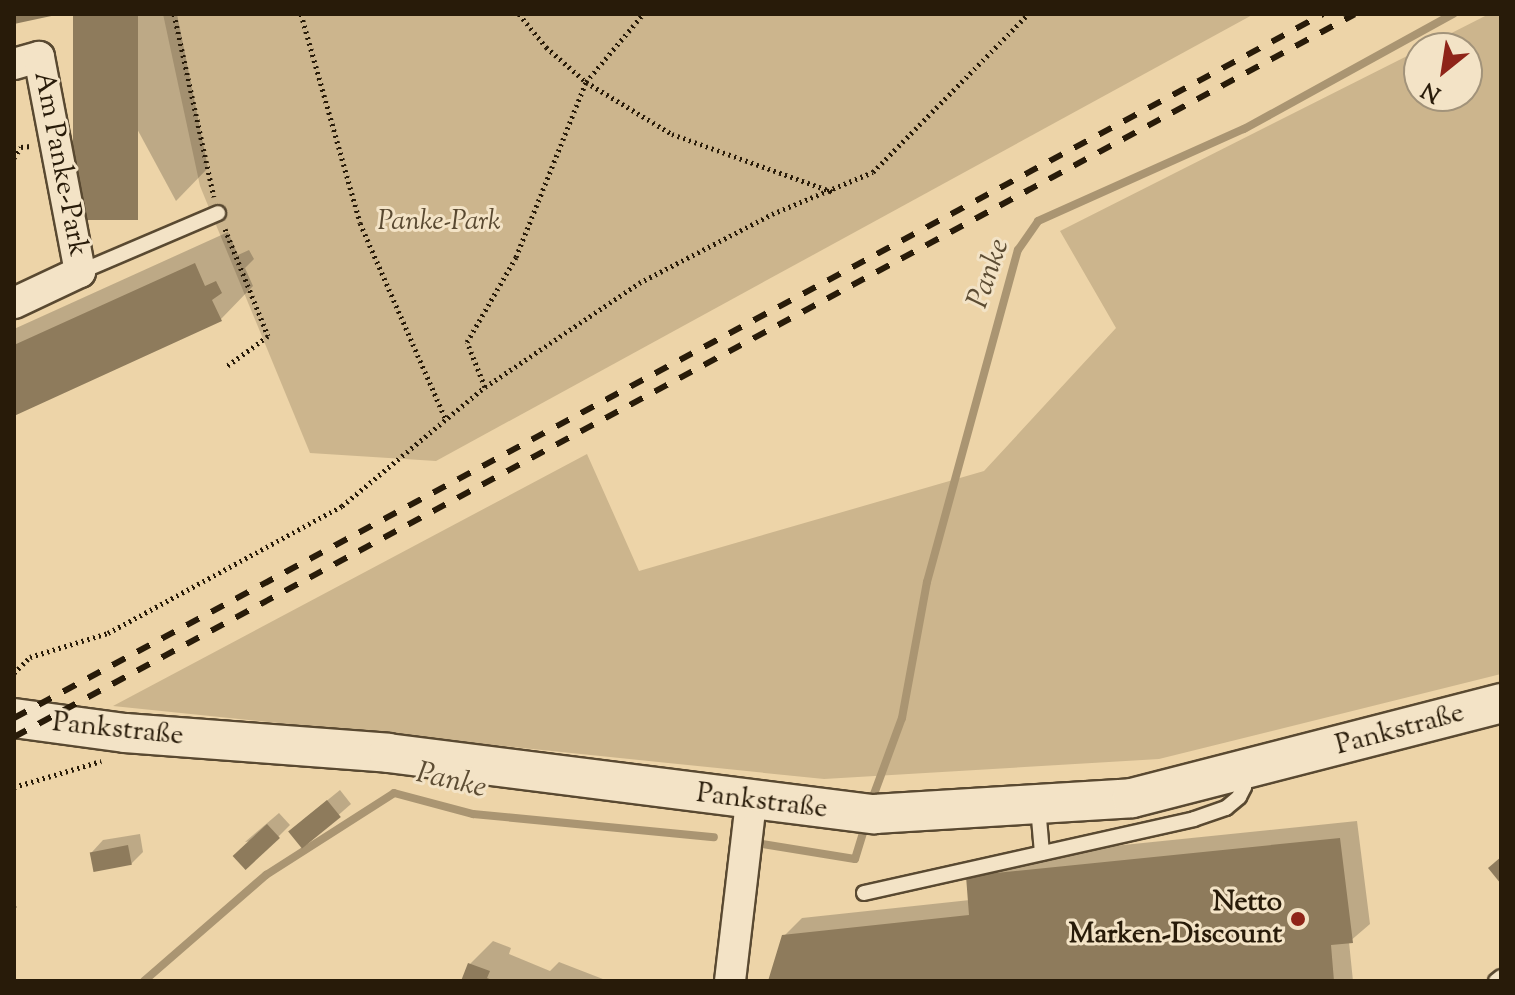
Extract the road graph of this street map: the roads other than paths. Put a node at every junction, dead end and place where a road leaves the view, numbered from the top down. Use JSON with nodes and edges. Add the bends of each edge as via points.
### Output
{"nodes":[{"id":1,"x":14,"y":64,"type":"edge"},
{"id":2,"x":218,"y":213,"type":"dead end"},
{"id":3,"x":80,"y":272,"type":"junction"},
{"id":4,"x":14,"y":303,"type":"edge"},
{"id":5,"x":1501,"y":703,"type":"edge"},
{"id":6,"x":15,"y":718,"type":"edge"},
{"id":7,"x":1240,"y":774,"type":"junction"},
{"id":8,"x":751,"y":802,"type":"junction"},
{"id":9,"x":1038,"y":807,"type":"junction"},
{"id":10,"x":1042,"y":853,"type":"junction"},
{"id":11,"x":864,"y":893,"type":"dead end"},
{"id":12,"x":1501,"y":977,"type":"edge"},
{"id":13,"x":730,"y":981,"type":"edge"},
{"id":14,"x":1496,"y":981,"type":"edge"}],
"edges":[{"from":1,"to":3,"type":"street","name":"Am Panke-Park","via":[[39,57]]},
{"from":2,"to":3,"type":"lane"},
{"from":3,"to":4,"type":"street","name":"Am Panke-Park"},
{"from":5,"to":7,"type":"street","name":"Pankstraße","via":[[1324,744]]},
{"from":6,"to":8,"type":"street","name":"Pankstraße","via":[[125,733],[388,753]]},
{"from":7,"to":9,"type":"street","name":"Pankstraße","via":[[1132,798]]},
{"from":7,"to":10,"type":"lane","via":[[1244,787],[1226,808]]},
{"from":8,"to":9,"type":"street","name":"Pankstraße","via":[[874,814]]},
{"from":8,"to":13,"type":"street"},
{"from":9,"to":10,"type":"lane"},
{"from":10,"to":11,"type":"lane"},
{"from":12,"to":14,"type":"lane"}]}
